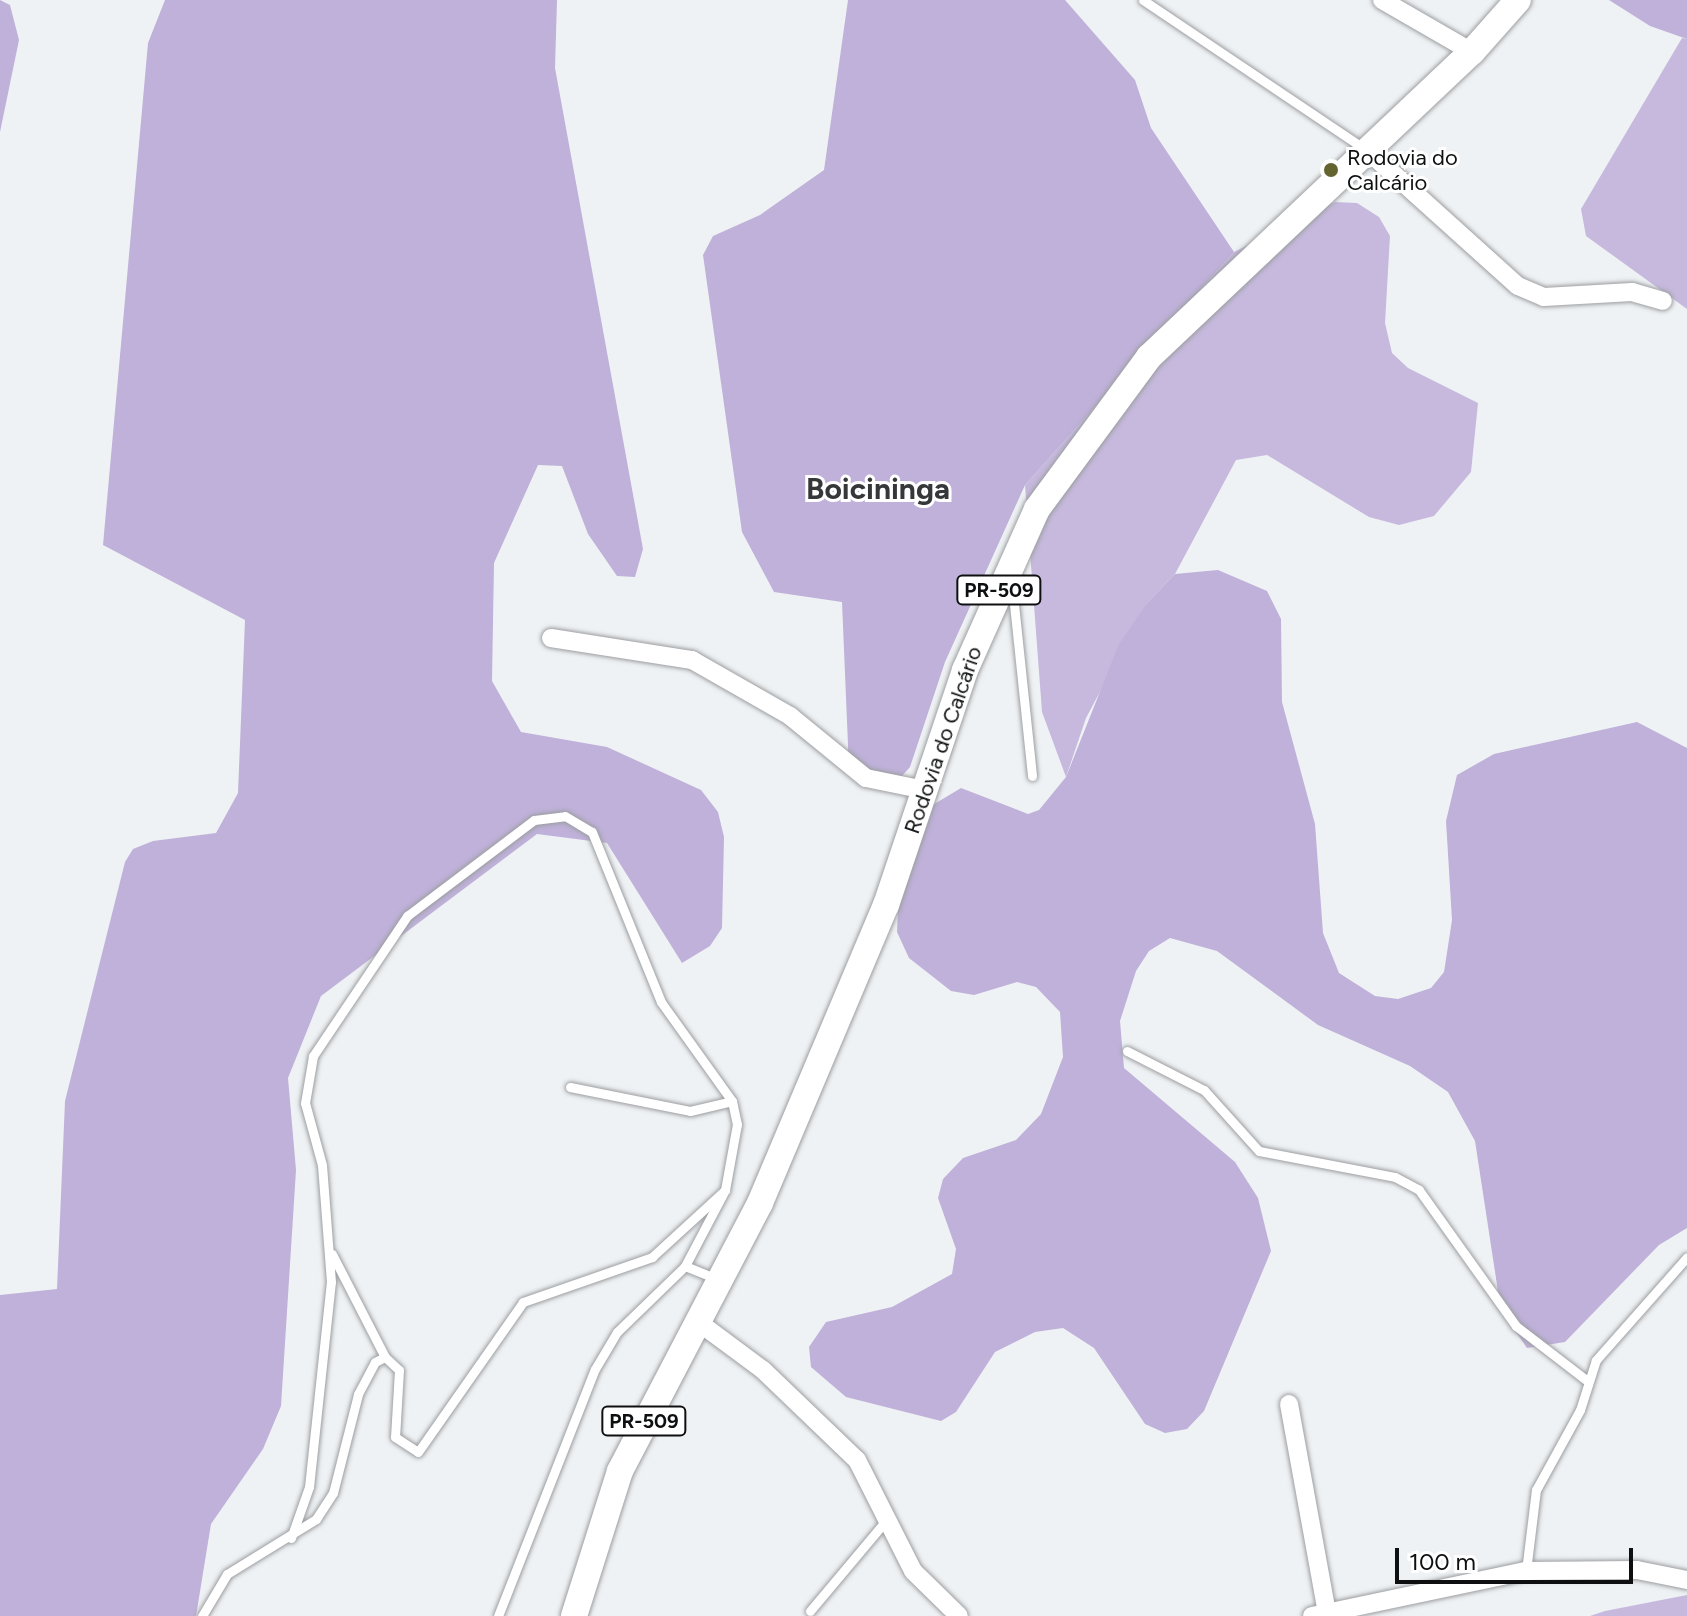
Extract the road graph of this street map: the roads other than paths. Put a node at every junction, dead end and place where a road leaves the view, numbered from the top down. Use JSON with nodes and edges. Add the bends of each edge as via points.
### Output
{"nodes":[{"id":1,"x":1143,"y":0,"type":"edge"},
{"id":2,"x":1382,"y":0,"type":"edge"},
{"id":3,"x":1518,"y":0,"type":"edge"},
{"id":4,"x":1472,"y":52,"type":"junction"},
{"id":5,"x":1369,"y":152,"type":"junction"},
{"id":6,"x":1663,"y":301,"type":"dead end"},
{"id":7,"x":1011,"y":565,"type":"junction"},
{"id":8,"x":551,"y":638,"type":"dead end"},
{"id":9,"x":1032,"y":776,"type":"dead end"},
{"id":10,"x":925,"y":790,"type":"junction"},
{"id":11,"x":1127,"y":1051,"type":"dead end"},
{"id":12,"x":570,"y":1087,"type":"dead end"},
{"id":13,"x":732,"y":1101,"type":"junction"},
{"id":14,"x":725,"y":1190,"type":"junction"},
{"id":15,"x":330,"y":1250,"type":"junction"},
{"id":16,"x":1687,"y":1257,"type":"edge"},
{"id":17,"x":685,"y":1266,"type":"junction"},
{"id":18,"x":721,"y":1280,"type":"junction"},
{"id":19,"x":697,"y":1321,"type":"junction"},
{"id":20,"x":385,"y":1357,"type":"junction"},
{"id":21,"x":1586,"y":1380,"type":"junction"},
{"id":22,"x":1289,"y":1404,"type":"dead end"},
{"id":23,"x":888,"y":1518,"type":"junction"},
{"id":24,"x":291,"y":1538,"type":"junction"},
{"id":25,"x":1526,"y":1571,"type":"junction"},
{"id":26,"x":1687,"y":1580,"type":"edge"},
{"id":27,"x":810,"y":1611,"type":"dead end"},
{"id":28,"x":1320,"y":1614,"type":"edge"},
{"id":29,"x":202,"y":1616,"type":"edge"},
{"id":30,"x":498,"y":1616,"type":"edge"},
{"id":31,"x":574,"y":1616,"type":"edge"},
{"id":32,"x":959,"y":1616,"type":"edge"}],
"edges":[{"from":1,"to":5,"type":"lane"},
{"from":2,"to":4,"type":"street"},
{"from":3,"to":4,"type":"main road","name":"Rodovia do Calcário","number":"PR-509"},
{"from":4,"to":5,"type":"main road","name":"Rodovia do Calcário","number":"PR-509"},
{"from":5,"to":6,"type":"street","via":[[1518,286],[1544,297],[1632,292]]},
{"from":5,"to":7,"type":"main road","name":"Rodovia do Calcário","number":"PR-509","via":[[1149,357],[1037,509]]},
{"from":7,"to":9,"type":"lane"},
{"from":7,"to":10,"type":"main road","name":"Rodovia do Calcário","number":"PR-509"},
{"from":8,"to":10,"type":"street","via":[[692,660],[790,716],[866,778]]},
{"from":10,"to":18,"type":"main road","name":"Rodovia do Calcário","number":"PR-509","via":[[868,950]]},
{"from":11,"to":21,"type":"lane","via":[[1217,1100],[1259,1151],[1395,1177],[1419,1190],[1516,1326]]},
{"from":12,"to":13,"type":"lane","via":[[690,1111]]},
{"from":13,"to":14,"type":"lane","via":[[737,1124]]},
{"from":13,"to":15,"type":"lane","via":[[661,1002],[592,832],[565,816],[534,820],[407,916],[313,1056],[305,1103],[322,1165]]},
{"from":14,"to":17,"type":"lane"},
{"from":14,"to":20,"type":"lane","via":[[652,1257],[523,1302],[418,1452],[395,1437],[402,1382]]},
{"from":15,"to":20,"type":"lane"},
{"from":15,"to":24,"type":"lane","via":[[309,1487]]},
{"from":16,"to":21,"type":"lane","via":[[1609,1339]]},
{"from":17,"to":18,"type":"lane"},
{"from":17,"to":30,"type":"lane","via":[[617,1332],[595,1369]]},
{"from":18,"to":19,"type":"main road","name":"Rodovia do Calcário","number":"PR-509"},
{"from":19,"to":23,"type":"street","via":[[763,1370],[857,1460]]},
{"from":19,"to":31,"type":"main road","name":"Rodovia do Calcário","number":"PR-509","via":[[620,1471]]},
{"from":20,"to":24,"type":"lane","via":[[363,1382],[333,1493],[316,1519]]},
{"from":21,"to":25,"type":"lane","via":[[1580,1410],[1536,1490]]},
{"from":22,"to":28,"type":"street"},
{"from":23,"to":27,"type":"lane"},
{"from":23,"to":32,"type":"street","via":[[913,1571]]},
{"from":24,"to":29,"type":"lane","via":[[227,1574]]},
{"from":25,"to":26,"type":"street","via":[[1637,1570]]},
{"from":25,"to":28,"type":"street"}]}
